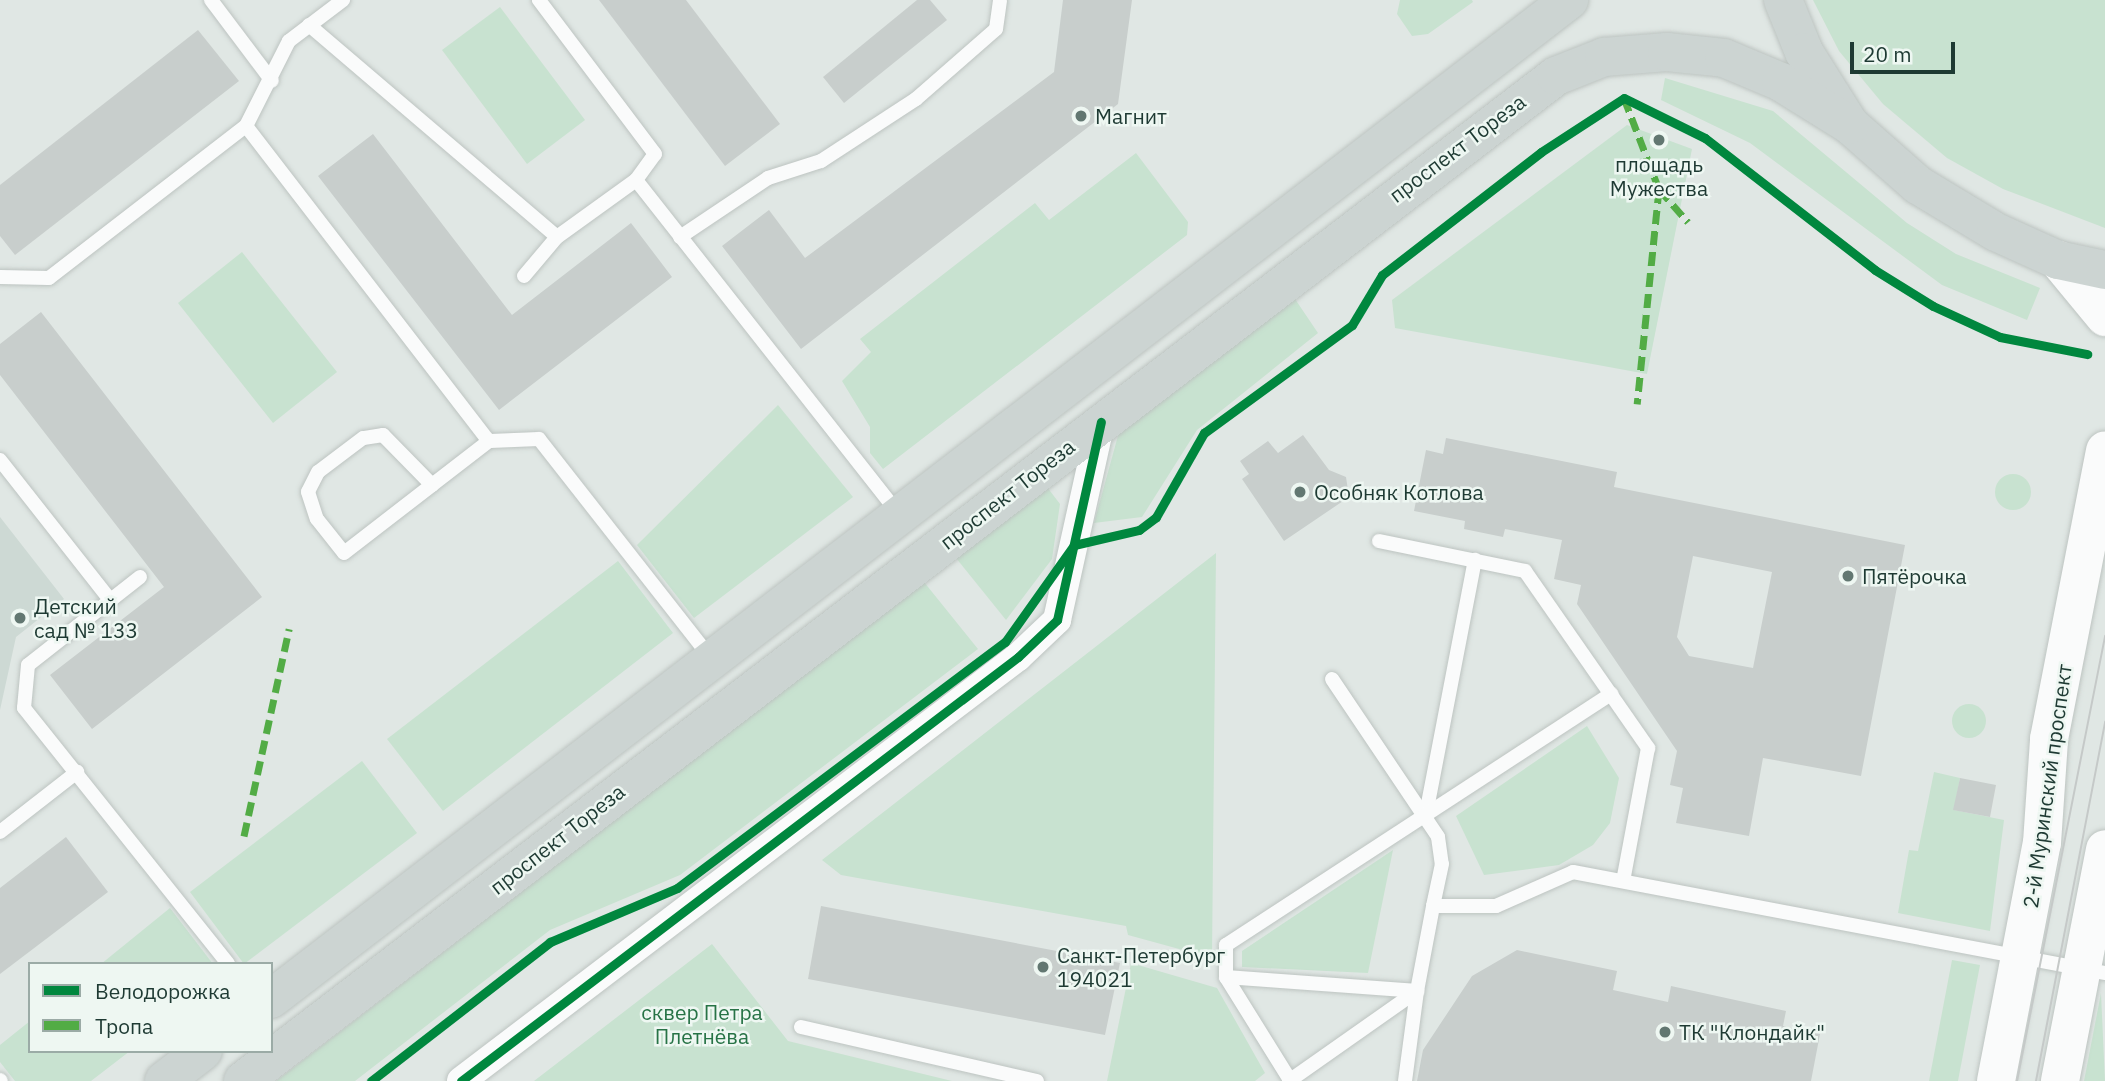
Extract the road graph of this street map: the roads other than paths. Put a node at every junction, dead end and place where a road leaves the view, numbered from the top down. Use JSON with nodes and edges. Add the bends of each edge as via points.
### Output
{"nodes":[{"id":1,"x":211,"y":0,"type":"edge"},
{"id":2,"x":343,"y":0,"type":"edge"},
{"id":3,"x":539,"y":0,"type":"edge"},
{"id":4,"x":1000,"y":0,"type":"edge"},
{"id":5,"x":1569,"y":0,"type":"edge"},
{"id":6,"x":1783,"y":0,"type":"edge"},
{"id":7,"x":309,"y":25,"type":"junction"},
{"id":8,"x":272,"y":81,"type":"junction"},
{"id":9,"x":1850,"y":125,"type":"junction"},
{"id":10,"x":246,"y":126,"type":"junction"},
{"id":11,"x":636,"y":180,"type":"junction"},
{"id":12,"x":557,"y":237,"type":"junction"},
{"id":13,"x":680,"y":237,"type":"junction"},
{"id":14,"x":2058,"y":260,"type":"junction"},
{"id":15,"x":2105,"y":271,"type":"edge"},
{"id":16,"x":0,"y":276,"type":"edge"},
{"id":17,"x":524,"y":276,"type":"dead end"},
{"id":18,"x":2105,"y":317,"type":"edge"},
{"id":19,"x":1101,"y":422,"type":"junction"},
{"id":20,"x":489,"y":441,"type":"junction"},
{"id":21,"x":2105,"y":450,"type":"edge"},
{"id":22,"x":0,"y":460,"type":"edge"},
{"id":23,"x":432,"y":485,"type":"junction"},
{"id":24,"x":901,"y":516,"type":"junction"},
{"id":25,"x":1379,"y":541,"type":"dead end"},
{"id":26,"x":1475,"y":560,"type":"junction"},
{"id":27,"x":140,"y":577,"type":"dead end"},
{"id":28,"x":110,"y":600,"type":"junction"},
{"id":29,"x":713,"y":660,"type":"junction"},
{"id":30,"x":1332,"y":678,"type":"dead end"},
{"id":31,"x":1611,"y":694,"type":"junction"},
{"id":32,"x":77,"y":772,"type":"junction"},
{"id":33,"x":1426,"y":814,"type":"junction"},
{"id":34,"x":0,"y":832,"type":"edge"},
{"id":35,"x":2105,"y":849,"type":"edge"},
{"id":36,"x":1623,"y":881,"type":"junction"},
{"id":37,"x":1433,"y":906,"type":"junction"},
{"id":38,"x":2021,"y":957,"type":"junction"},
{"id":39,"x":226,"y":962,"type":"edge"},
{"id":40,"x":2094,"y":970,"type":"edge"},
{"id":41,"x":1226,"y":977,"type":"junction"},
{"id":42,"x":1417,"y":991,"type":"junction"},
{"id":43,"x":273,"y":997,"type":"edge"},
{"id":44,"x":801,"y":1027,"type":"dead end"},
{"id":45,"x":200,"y":1053,"type":"edge"},
{"id":46,"x":997,"y":1077,"type":"edge"},
{"id":47,"x":164,"y":1081,"type":"edge"},
{"id":48,"x":243,"y":1081,"type":"edge"},
{"id":49,"x":461,"y":1081,"type":"edge"},
{"id":50,"x":1037,"y":1081,"type":"edge"},
{"id":51,"x":1290,"y":1081,"type":"edge"},
{"id":52,"x":1405,"y":1081,"type":"edge"},
{"id":53,"x":1996,"y":1081,"type":"edge"},
{"id":54,"x":2060,"y":1081,"type":"edge"}],
"edges":[{"from":1,"to":8,"type":"lane"},
{"from":2,"to":7,"type":"lane"},
{"from":3,"to":11,"type":"lane","via":[[655,154]]},
{"from":4,"to":13,"type":"lane","via":[[996,29],[916,99],[821,161],[768,178]]},
{"from":5,"to":24,"type":"main road"},
{"from":6,"to":9,"type":"main road","via":[[1804,52]]},
{"from":7,"to":8,"type":"lane","via":[[289,41]]},
{"from":7,"to":12,"type":"lane"},
{"from":8,"to":10,"type":"lane"},
{"from":9,"to":14,"type":"main road","via":[[1919,185]]},
{"from":9,"to":19,"type":"main road","name":"проспект Тореза","via":[[1781,82],[1724,58],[1667,52],[1604,57],[1524,96]]},
{"from":10,"to":16,"type":"lane","via":[[49,278]]},
{"from":10,"to":20,"type":"lane"},
{"from":11,"to":12,"type":"lane"},
{"from":11,"to":13,"type":"lane"},
{"from":12,"to":17,"type":"lane"},
{"from":13,"to":24,"type":"lane"},
{"from":14,"to":15,"type":"main road"},
{"from":14,"to":18,"type":"main road"},
{"from":19,"to":48,"type":"main road","name":"проспект Тореза"},
{"from":19,"to":49,"type":"street","via":[[1057,620],[1007,666]]},
{"from":20,"to":23,"type":"lane"},
{"from":20,"to":29,"type":"lane","via":[[539,439]]},
{"from":21,"to":38,"type":"main road","name":"2-й Муринский проспект","via":[[2049,739],[2042,843]]},
{"from":22,"to":28,"type":"lane"},
{"from":23,"to":23,"type":"lane","via":[[344,553],[317,519],[309,492],[327,465],[363,438],[383,435]]},
{"from":24,"to":29,"type":"main road"},
{"from":25,"to":26,"type":"lane"},
{"from":26,"to":31,"type":"lane","via":[[1525,571]]},
{"from":26,"to":33,"type":"lane"},
{"from":27,"to":28,"type":"lane"},
{"from":28,"to":32,"type":"lane","via":[[28,665],[24,708]]},
{"from":29,"to":43,"type":"main road"},
{"from":30,"to":33,"type":"lane"},
{"from":31,"to":33,"type":"lane"},
{"from":31,"to":36,"type":"lane","via":[[1648,748]]},
{"from":32,"to":34,"type":"lane"},
{"from":32,"to":39,"type":"lane"},
{"from":33,"to":37,"type":"lane","via":[[1442,864]]},
{"from":33,"to":41,"type":"lane","via":[[1226,945]]},
{"from":35,"to":40,"type":"main road"},
{"from":36,"to":37,"type":"lane","via":[[1573,872],[1496,906]]},
{"from":36,"to":38,"type":"lane"},
{"from":37,"to":42,"type":"lane"},
{"from":38,"to":40,"type":"lane"},
{"from":38,"to":53,"type":"main road","name":"2-й Муринский проспект"},
{"from":40,"to":54,"type":"main road"},
{"from":41,"to":42,"type":"lane"},
{"from":41,"to":51,"type":"lane"},
{"from":42,"to":51,"type":"lane"},
{"from":42,"to":52,"type":"lane"},
{"from":44,"to":46,"type":"lane"},
{"from":45,"to":47,"type":"main road"},
{"from":46,"to":50,"type":"lane"}]}
